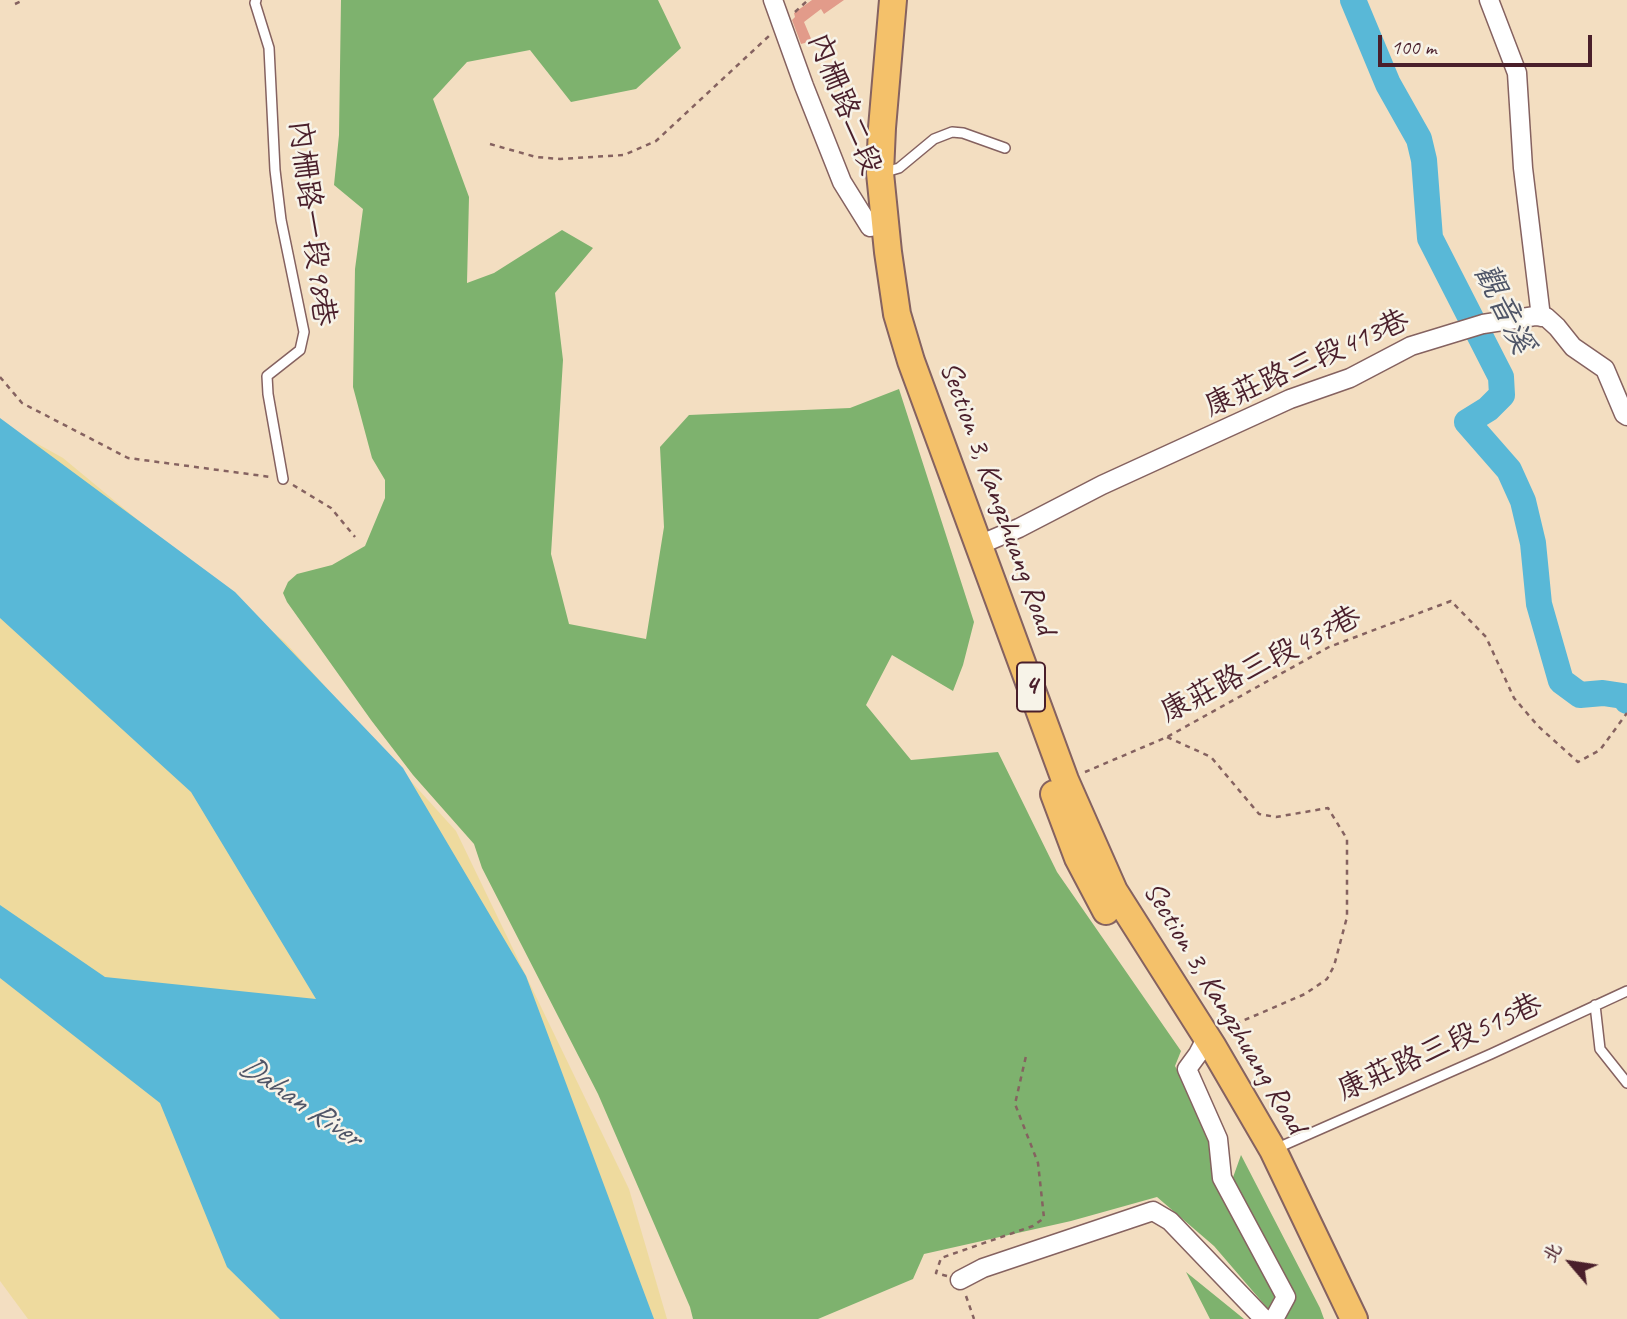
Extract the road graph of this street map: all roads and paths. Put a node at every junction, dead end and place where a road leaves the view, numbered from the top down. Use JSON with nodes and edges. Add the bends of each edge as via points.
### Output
{"nodes":[{"id":1,"x":24,"y":0,"type":"edge"},
{"id":2,"x":256,"y":0,"type":"edge"},
{"id":3,"x":773,"y":0,"type":"edge"},
{"id":4,"x":878,"y":0,"type":"edge"},
{"id":5,"x":894,"y":0,"type":"edge"},
{"id":6,"x":1489,"y":0,"type":"edge"},
{"id":7,"x":15,"y":4,"type":"dead end"},
{"id":8,"x":782,"y":24,"type":"junction"},
{"id":9,"x":491,"y":144,"type":"dead end"},
{"id":10,"x":1005,"y":148,"type":"dead end"},
{"id":11,"x":875,"y":174,"type":"junction"},
{"id":12,"x":870,"y":227,"type":"junction"},
{"id":13,"x":1541,"y":317,"type":"junction"},
{"id":14,"x":0,"y":377,"type":"edge"},
{"id":15,"x":1627,"y":416,"type":"edge"},
{"id":16,"x":283,"y":479,"type":"junction"},
{"id":17,"x":355,"y":537,"type":"dead end"},
{"id":18,"x":979,"y":545,"type":"junction"},
{"id":19,"x":1627,"y":713,"type":"edge"},
{"id":20,"x":1167,"y":737,"type":"junction"},
{"id":21,"x":1065,"y":780,"type":"junction"},
{"id":22,"x":1627,"y":991,"type":"edge"},
{"id":23,"x":1595,"y":1005,"type":"junction"},
{"id":24,"x":1202,"y":1046,"type":"junction"},
{"id":25,"x":1026,"y":1056,"type":"dead end"},
{"id":26,"x":1627,"y":1083,"type":"edge"},
{"id":27,"x":1273,"y":1150,"type":"junction"},
{"id":28,"x":960,"y":1279,"type":"junction"},
{"id":29,"x":974,"y":1319,"type":"edge"},
{"id":30,"x":1264,"y":1319,"type":"edge"},
{"id":31,"x":1274,"y":1319,"type":"edge"},
{"id":32,"x":1338,"y":1319,"type":"edge"},
{"id":33,"x":1354,"y":1319,"type":"edge"}],
"edges":[{"from":1,"to":7,"type":"path"},
{"from":2,"to":16,"type":"lane","name":"內柵路一段98巷","via":[[269,48],[281,220],[304,332],[300,350],[267,376]]},
{"from":3,"to":8,"type":"street","name":"內柵路二段"},
{"from":4,"to":11,"type":"main road","name":"Section 3, Kangzhuang Road","number":"4","via":[[868,122]]},
{"from":5,"to":11,"type":"main road","name":"Section 3, Kangzhuang Road","number":"4"},
{"from":6,"to":13,"type":"street","via":[[1517,73]]},
{"from":8,"to":9,"type":"path","via":[[656,141],[624,155],[560,159]]},
{"from":8,"to":12,"type":"street","name":"內柵路二段","via":[[842,181]]},
{"from":10,"to":11,"type":"lane","via":[[952,132],[934,138],[899,168]]},
{"from":11,"to":12,"type":"main road","name":"Section 3, Kangzhuang Road","number":"4"},
{"from":11,"to":18,"type":"main road","name":"Section 3, Kangzhuang Road","number":"4","via":[[897,314]]},
{"from":12,"to":24,"type":"main road","name":"Section 3, Kangzhuang Road","number":"4","via":[[890,334],[1078,858],[1098,899]]},
{"from":13,"to":15,"type":"street","via":[[1605,369]]},
{"from":13,"to":18,"type":"street","name":"康莊路三段413巷","via":[[1483,324],[1411,346],[1350,378],[1290,399]]},
{"from":14,"to":16,"type":"path","via":[[22,403],[128,458]]},
{"from":16,"to":17,"type":"path","via":[[331,508]]},
{"from":18,"to":21,"type":"main road","name":"Section 3, Kangzhuang Road","number":"4"},
{"from":19,"to":20,"type":"path","name":"康莊路三段437巷","via":[[1600,750],[1578,762],[1514,698],[1486,637],[1451,601],[1329,648]]},
{"from":20,"to":21,"type":"path","name":"康莊路三段437巷"},
{"from":20,"to":24,"type":"path","via":[[1211,757],[1259,814],[1276,817],[1328,807],[1348,839],[1347,917],[1327,979]]},
{"from":21,"to":24,"type":"main road","name":"Section 3, Kangzhuang Road","number":"4","via":[[1114,891]]},
{"from":22,"to":23,"type":"lane","name":"康莊路三段515巷"},
{"from":23,"to":26,"type":"lane","via":[[1600,1049]]},
{"from":23,"to":27,"type":"lane","name":"康莊路三段515巷"},
{"from":24,"to":27,"type":"main road","name":"Section 3, Kangzhuang Road","number":"4"},
{"from":24,"to":31,"type":"street","via":[[1187,1069],[1218,1139],[1222,1178],[1286,1297]]},
{"from":24,"to":32,"type":"main road","name":"Section 3, Kangzhuang Road","number":"4"},
{"from":25,"to":28,"type":"path","via":[[1015,1104],[1038,1163],[1044,1218],[942,1258],[936,1273]]},
{"from":27,"to":33,"type":"main road","name":"Section 3, Kangzhuang Road","number":"4"},
{"from":28,"to":29,"type":"path"},
{"from":28,"to":30,"type":"street","via":[[1153,1211],[1170,1221]]}]}
